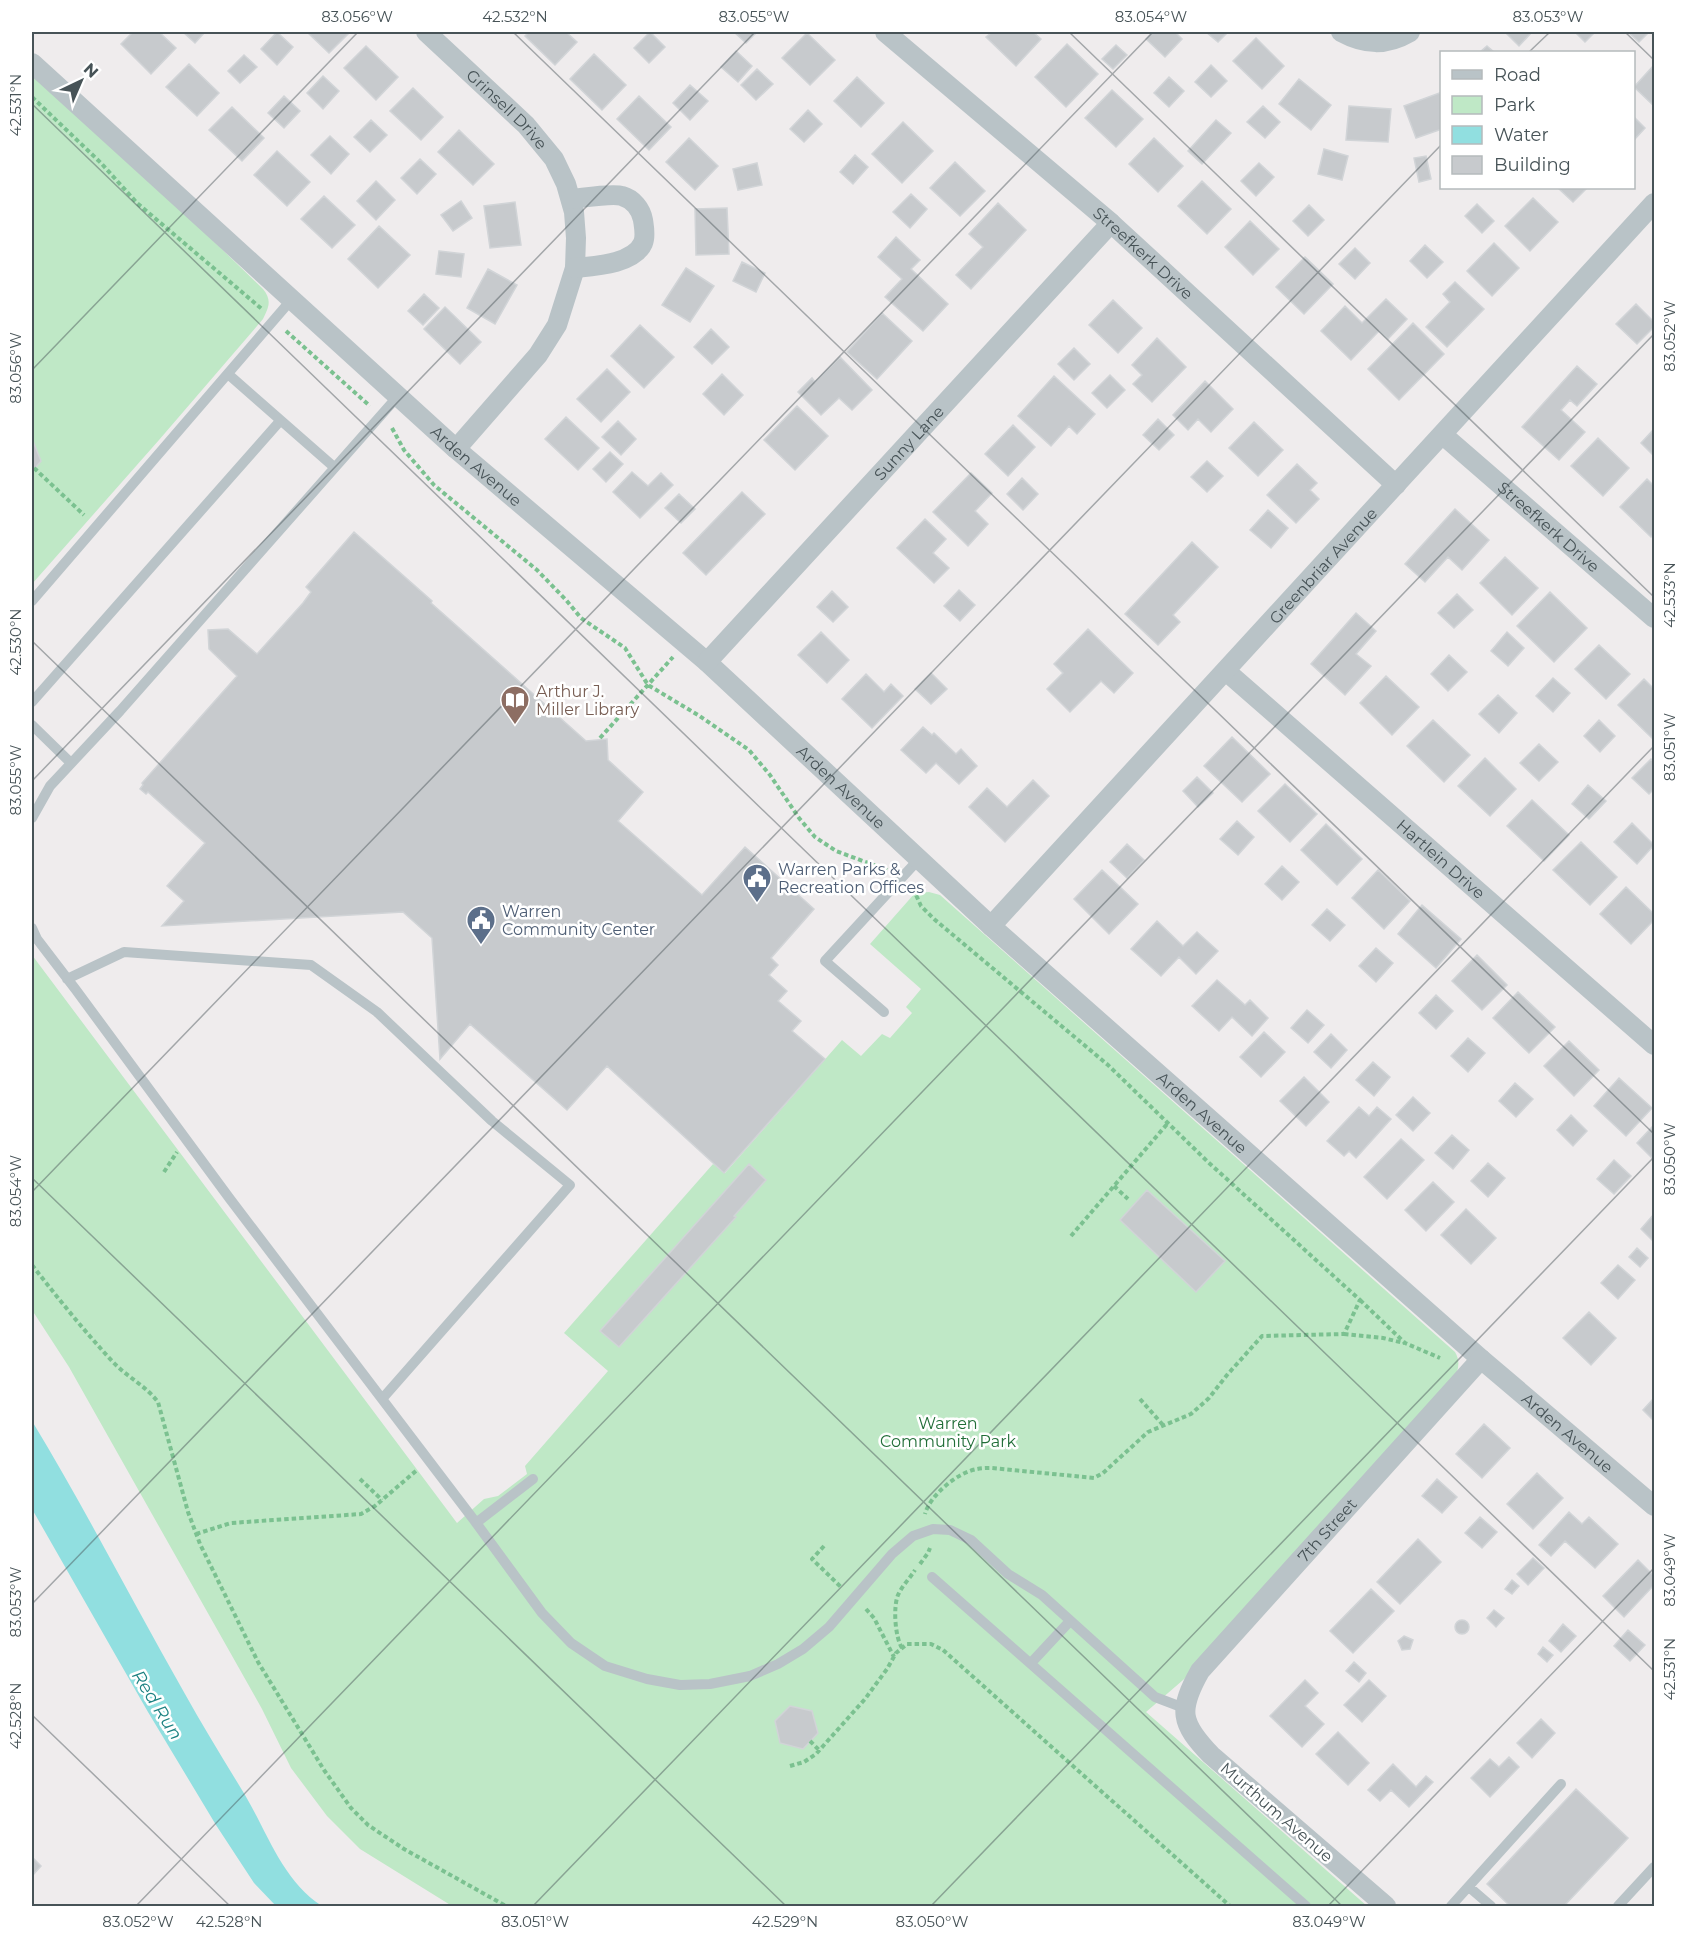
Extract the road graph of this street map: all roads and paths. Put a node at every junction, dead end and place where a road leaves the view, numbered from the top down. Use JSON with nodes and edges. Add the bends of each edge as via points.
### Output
{"nodes":[{"id":1,"x":426,"y":32,"type":"edge"},
{"id":2,"x":885,"y":32,"type":"edge"},
{"id":3,"x":1341,"y":32,"type":"edge"},
{"id":4,"x":1410,"y":32,"type":"edge"},
{"id":5,"x":32,"y":63,"type":"edge"},
{"id":6,"x":32,"y":97,"type":"edge"},
{"id":7,"x":571,"y":199,"type":"junction"},
{"id":8,"x":1654,"y":203,"type":"edge"},
{"id":9,"x":1111,"y":224,"type":"junction"},
{"id":10,"x":575,"y":268,"type":"junction"},
{"id":11,"x":292,"y":299,"type":"junction"},
{"id":12,"x":274,"y":320,"type":"junction"},
{"id":13,"x":228,"y":375,"type":"junction"},
{"id":14,"x":398,"y":396,"type":"junction"},
{"id":15,"x":380,"y":416,"type":"junction"},
{"id":16,"x":280,"y":421,"type":"junction"},
{"id":17,"x":1443,"y":435,"type":"junction"},
{"id":18,"x":456,"y":449,"type":"junction"},
{"id":19,"x":334,"y":467,"type":"junction"},
{"id":20,"x":34,"y":468,"type":"dead end"},
{"id":21,"x":1396,"y":484,"type":"junction"},
{"id":22,"x":96,"y":527,"type":"junction"},
{"id":23,"x":32,"y":601,"type":"edge"},
{"id":24,"x":1654,"y":618,"type":"edge"},
{"id":25,"x":673,"y":657,"type":"dead end"},
{"id":26,"x":707,"y":662,"type":"junction"},
{"id":27,"x":1227,"y":672,"type":"junction"},
{"id":28,"x":648,"y":685,"type":"junction"},
{"id":29,"x":32,"y":702,"type":"edge"},
{"id":30,"x":32,"y":725,"type":"edge"},
{"id":31,"x":600,"y":738,"type":"dead end"},
{"id":32,"x":71,"y":763,"type":"junction"},
{"id":33,"x":32,"y":818,"type":"edge"},
{"id":34,"x":919,"y":859,"type":"junction"},
{"id":35,"x":901,"y":880,"type":"junction"},
{"id":36,"x":991,"y":926,"type":"junction"},
{"id":37,"x":32,"y":928,"type":"edge"},
{"id":38,"x":67,"y":978,"type":"junction"},
{"id":39,"x":884,"y":1012,"type":"dead end"},
{"id":40,"x":1654,"y":1045,"type":"edge"},
{"id":41,"x":1168,"y":1123,"type":"junction"},
{"id":42,"x":1114,"y":1186,"type":"junction"},
{"id":43,"x":1128,"y":1199,"type":"dead end"},
{"id":44,"x":1071,"y":1236,"type":"dead end"},
{"id":45,"x":32,"y":1265,"type":"edge"},
{"id":46,"x":1360,"y":1300,"type":"junction"},
{"id":47,"x":1344,"y":1334,"type":"junction"},
{"id":48,"x":1405,"y":1343,"type":"junction"},
{"id":49,"x":1440,"y":1358,"type":"dead end"},
{"id":50,"x":1481,"y":1359,"type":"junction"},
{"id":51,"x":382,"y":1399,"type":"junction"},
{"id":52,"x":1140,"y":1399,"type":"dead end"},
{"id":53,"x":1163,"y":1425,"type":"junction"},
{"id":54,"x":429,"y":1461,"type":"junction"},
{"id":55,"x":360,"y":1479,"type":"dead end"},
{"id":56,"x":533,"y":1479,"type":"dead end"},
{"id":57,"x":382,"y":1500,"type":"junction"},
{"id":58,"x":1654,"y":1506,"type":"edge"},
{"id":59,"x":476,"y":1523,"type":"junction"},
{"id":60,"x":928,"y":1531,"type":"junction"},
{"id":61,"x":196,"y":1534,"type":"junction"},
{"id":62,"x":932,"y":1576,"type":"dead end"},
{"id":63,"x":1070,"y":1620,"type":"junction"},
{"id":64,"x":902,"y":1648,"type":"junction"},
{"id":65,"x":1031,"y":1664,"type":"junction"},
{"id":66,"x":1184,"y":1708,"type":"junction"},
{"id":67,"x":810,"y":1741,"type":"dead end"},
{"id":68,"x":819,"y":1750,"type":"junction"},
{"id":69,"x":790,"y":1767,"type":"dead end"},
{"id":70,"x":1561,"y":1785,"type":"dead end"},
{"id":71,"x":1654,"y":1867,"type":"edge"},
{"id":72,"x":1469,"y":1887,"type":"junction"},
{"id":73,"x":506,"y":1906,"type":"edge"},
{"id":74,"x":1230,"y":1906,"type":"edge"},
{"id":75,"x":1306,"y":1906,"type":"edge"},
{"id":76,"x":1386,"y":1906,"type":"edge"},
{"id":77,"x":1451,"y":1906,"type":"edge"},
{"id":78,"x":1491,"y":1906,"type":"edge"},
{"id":79,"x":1618,"y":1906,"type":"edge"}],
"edges":[{"from":1,"to":7,"type":"street","name":"Grinsell Drive","via":[[526,125],[554,159]]},
{"from":2,"to":9,"type":"street","name":"Streefkerk Drive"},
{"from":3,"to":4,"type":"street","via":[[1356,40],[1377,42],[1396,40]]},
{"from":5,"to":11,"type":"street","name":"Arden Avenue"},
{"from":6,"to":12,"type":"path","via":[[137,203]]},
{"from":7,"to":10,"type":"street","name":"Grinsell Drive"},
{"from":7,"to":10,"type":"street","via":[[621,196],[641,212],[645,231],[643,243],[630,256],[605,265]]},
{"from":8,"to":17,"type":"street","name":"Greenbriar Avenue"},
{"from":9,"to":21,"type":"street","name":"Streefkerk Drive"},
{"from":9,"to":26,"type":"street","name":"Sunny Lane"},
{"from":10,"to":18,"type":"street","name":"Grinsell Drive","via":[[557,325],[538,355]]},
{"from":11,"to":12,"type":"lane"},
{"from":11,"to":14,"type":"street","name":"Arden Avenue"},
{"from":12,"to":13,"type":"lane"},
{"from":12,"to":15,"type":"path"},
{"from":13,"to":16,"type":"lane"},
{"from":13,"to":22,"type":"lane"},
{"from":14,"to":15,"type":"lane"},
{"from":14,"to":18,"type":"street","name":"Arden Avenue"},
{"from":15,"to":19,"type":"lane"},
{"from":15,"to":28,"type":"path","via":[[434,485],[537,570],[580,618],[625,648]]},
{"from":16,"to":19,"type":"lane"},
{"from":16,"to":29,"type":"lane"},
{"from":17,"to":21,"type":"street","name":"Greenbriar Avenue"},
{"from":17,"to":24,"type":"street","name":"Streefkerk Drive"},
{"from":18,"to":26,"type":"street","name":"Arden Avenue"},
{"from":19,"to":32,"type":"lane"},
{"from":20,"to":22,"type":"path"},
{"from":21,"to":27,"type":"street","name":"Greenbriar Avenue"},
{"from":22,"to":23,"type":"lane"},
{"from":25,"to":28,"type":"path"},
{"from":26,"to":34,"type":"street","name":"Arden Avenue"},
{"from":27,"to":36,"type":"street","name":"Greenbriar Avenue"},
{"from":27,"to":40,"type":"street","name":"Hartlein Drive"},
{"from":28,"to":31,"type":"path"},
{"from":28,"to":35,"type":"path","via":[[748,750],[815,837],[836,851],[892,871]]},
{"from":30,"to":32,"type":"lane"},
{"from":32,"to":33,"type":"lane","via":[[50,786]]},
{"from":34,"to":35,"type":"lane"},
{"from":34,"to":36,"type":"street","name":"Arden Avenue"},
{"from":35,"to":39,"type":"lane","via":[[825,961]]},
{"from":35,"to":41,"type":"path","via":[[934,919],[1099,1058]]},
{"from":36,"to":50,"type":"street","name":"Arden Avenue"},
{"from":37,"to":38,"type":"lane"},
{"from":38,"to":51,"type":"lane"},
{"from":38,"to":51,"type":"lane","via":[[124,952],[311,965],[377,1012],[492,1121],[570,1185]]},
{"from":41,"to":42,"type":"path"},
{"from":41,"to":46,"type":"path"},
{"from":42,"to":43,"type":"path"},
{"from":42,"to":44,"type":"path"},
{"from":45,"to":61,"type":"path","via":[[115,1364],[158,1402]]},
{"from":46,"to":47,"type":"path"},
{"from":46,"to":48,"type":"path"},
{"from":47,"to":48,"type":"path"},
{"from":47,"to":53,"type":"path","via":[[1262,1336],[1203,1404],[1191,1414]]},
{"from":48,"to":49,"type":"path"},
{"from":50,"to":58,"type":"street","name":"Arden Avenue"},
{"from":50,"to":66,"type":"street","name":"7th Street","via":[[1200,1671]]},
{"from":51,"to":54,"type":"lane"},
{"from":52,"to":53,"type":"path"},
{"from":53,"to":60,"type":"path","via":[[1148,1432],[1094,1478],[992,1468],[964,1473],[933,1497],[925,1516]]},
{"from":54,"to":57,"type":"path"},
{"from":54,"to":59,"type":"lane"},
{"from":55,"to":57,"type":"path"},
{"from":56,"to":59,"type":"lane"},
{"from":57,"to":61,"type":"path","via":[[361,1514],[231,1523]]},
{"from":59,"to":60,"type":"lane","via":[[542,1613],[571,1643],[604,1666],[680,1685],[750,1676],[795,1654],[829,1627],[892,1554],[913,1536]]},
{"from":60,"to":63,"type":"lane","via":[[950,1530],[970,1540]]},
{"from":60,"to":64,"type":"path","via":[[928,1553],[896,1601],[898,1641]]},
{"from":61,"to":73,"type":"path","via":[[258,1662],[351,1808],[368,1826],[404,1849]]},
{"from":62,"to":65,"type":"lane"},
{"from":63,"to":65,"type":"lane"},
{"from":63,"to":66,"type":"lane","via":[[1155,1697]]},
{"from":64,"to":68,"type":"path","via":[[865,1699]]},
{"from":64,"to":74,"type":"path","via":[[917,1643],[943,1650]]},
{"from":65,"to":75,"type":"lane"},
{"from":66,"to":76,"type":"street","name":"Murthum Avenue","via":[[1189,1729],[1210,1755]]},
{"from":67,"to":68,"type":"path"},
{"from":68,"to":69,"type":"path"},
{"from":70,"to":72,"type":"lane"},
{"from":71,"to":79,"type":"lane"},
{"from":72,"to":77,"type":"lane"},
{"from":72,"to":78,"type":"lane"}]}
